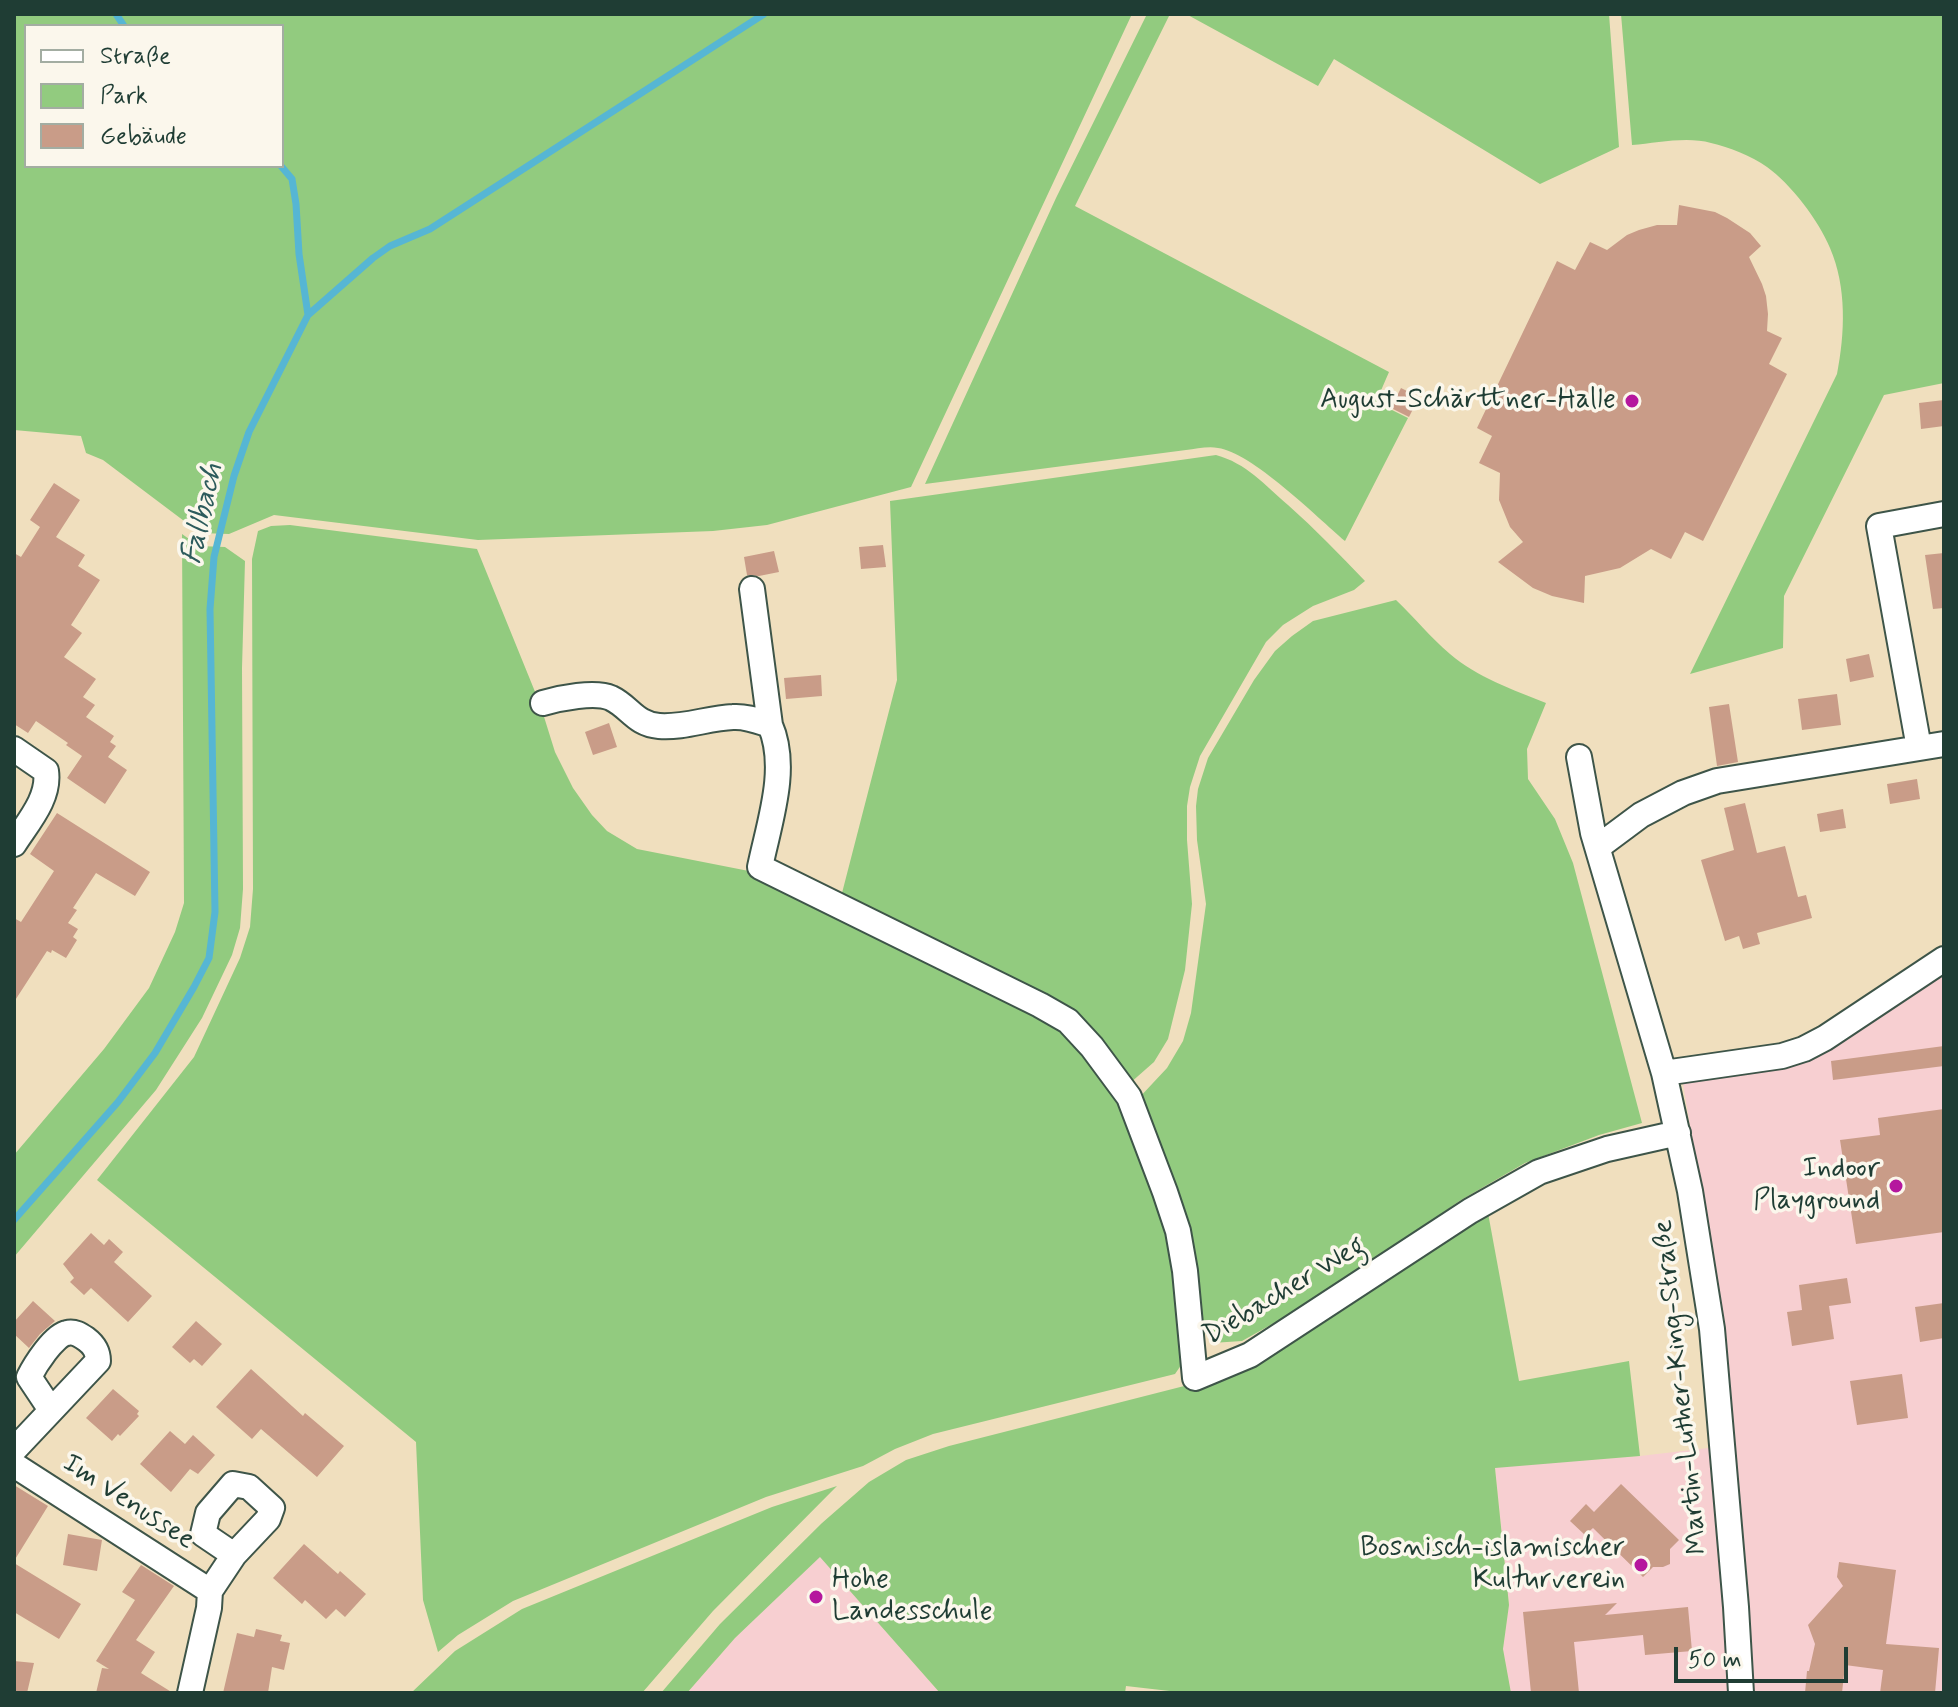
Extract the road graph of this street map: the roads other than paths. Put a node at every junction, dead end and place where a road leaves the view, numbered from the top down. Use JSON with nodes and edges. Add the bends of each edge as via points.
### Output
{"nodes":[{"id":1,"x":1944,"y":514,"type":"edge"},
{"id":2,"x":752,"y":589,"type":"dead end"},
{"id":3,"x":543,"y":703,"type":"dead end"},
{"id":4,"x":770,"y":725,"type":"junction"},
{"id":5,"x":1944,"y":744,"type":"edge"},
{"id":6,"x":1919,"y":748,"type":"junction"},
{"id":7,"x":14,"y":749,"type":"edge"},
{"id":8,"x":1579,"y":757,"type":"dead end"},
{"id":9,"x":14,"y":844,"type":"edge"},
{"id":10,"x":1598,"y":847,"type":"junction"},
{"id":11,"x":1944,"y":959,"type":"edge"},
{"id":12,"x":1664,"y":1073,"type":"junction"},
{"id":13,"x":1678,"y":1133,"type":"junction"},
{"id":14,"x":51,"y":1410,"type":"dead end"},
{"id":15,"x":14,"y":1450,"type":"edge"},
{"id":16,"x":14,"y":1465,"type":"edge"},
{"id":17,"x":234,"y":1555,"type":"dead end"},
{"id":18,"x":210,"y":1591,"type":"junction"},
{"id":19,"x":190,"y":1693,"type":"edge"},
{"id":20,"x":1741,"y":1693,"type":"edge"}],
"edges":[{"from":1,"to":6,"type":"street","via":[[1879,526]]},
{"from":2,"to":4,"type":"street","name":"Diebacher Weg"},
{"from":3,"to":4,"type":"street","via":[[594,695],[611,698],[655,726],[733,717]]},
{"from":4,"to":13,"type":"street","name":"Diebacher Weg","via":[[778,759],[776,791],[760,867],[1068,1021],[1129,1097],[1178,1231],[1195,1378],[1250,1355],[1539,1172]]},
{"from":5,"to":6,"type":"street"},
{"from":6,"to":10,"type":"street","via":[[1717,781],[1641,815]]},
{"from":7,"to":9,"type":"street","via":[[46,771],[48,782],[45,796]]},
{"from":8,"to":10,"type":"street","name":"Martin-Luther-King-Straße"},
{"from":10,"to":12,"type":"street","name":"Martin-Luther-King-Straße"},
{"from":11,"to":12,"type":"street","via":[[1804,1049],[1758,1061]]},
{"from":12,"to":13,"type":"street","name":"Martin-Luther-King-Straße"},
{"from":13,"to":20,"type":"street","name":"Martin-Luther-King-Straße","via":[[1712,1329]]},
{"from":14,"to":15,"type":"street"},
{"from":16,"to":18,"type":"street","name":"Im Venussee"},
{"from":17,"to":18,"type":"street","name":"Im Venussee"},
{"from":18,"to":19,"type":"street","name":"Im Venussee"}]}
